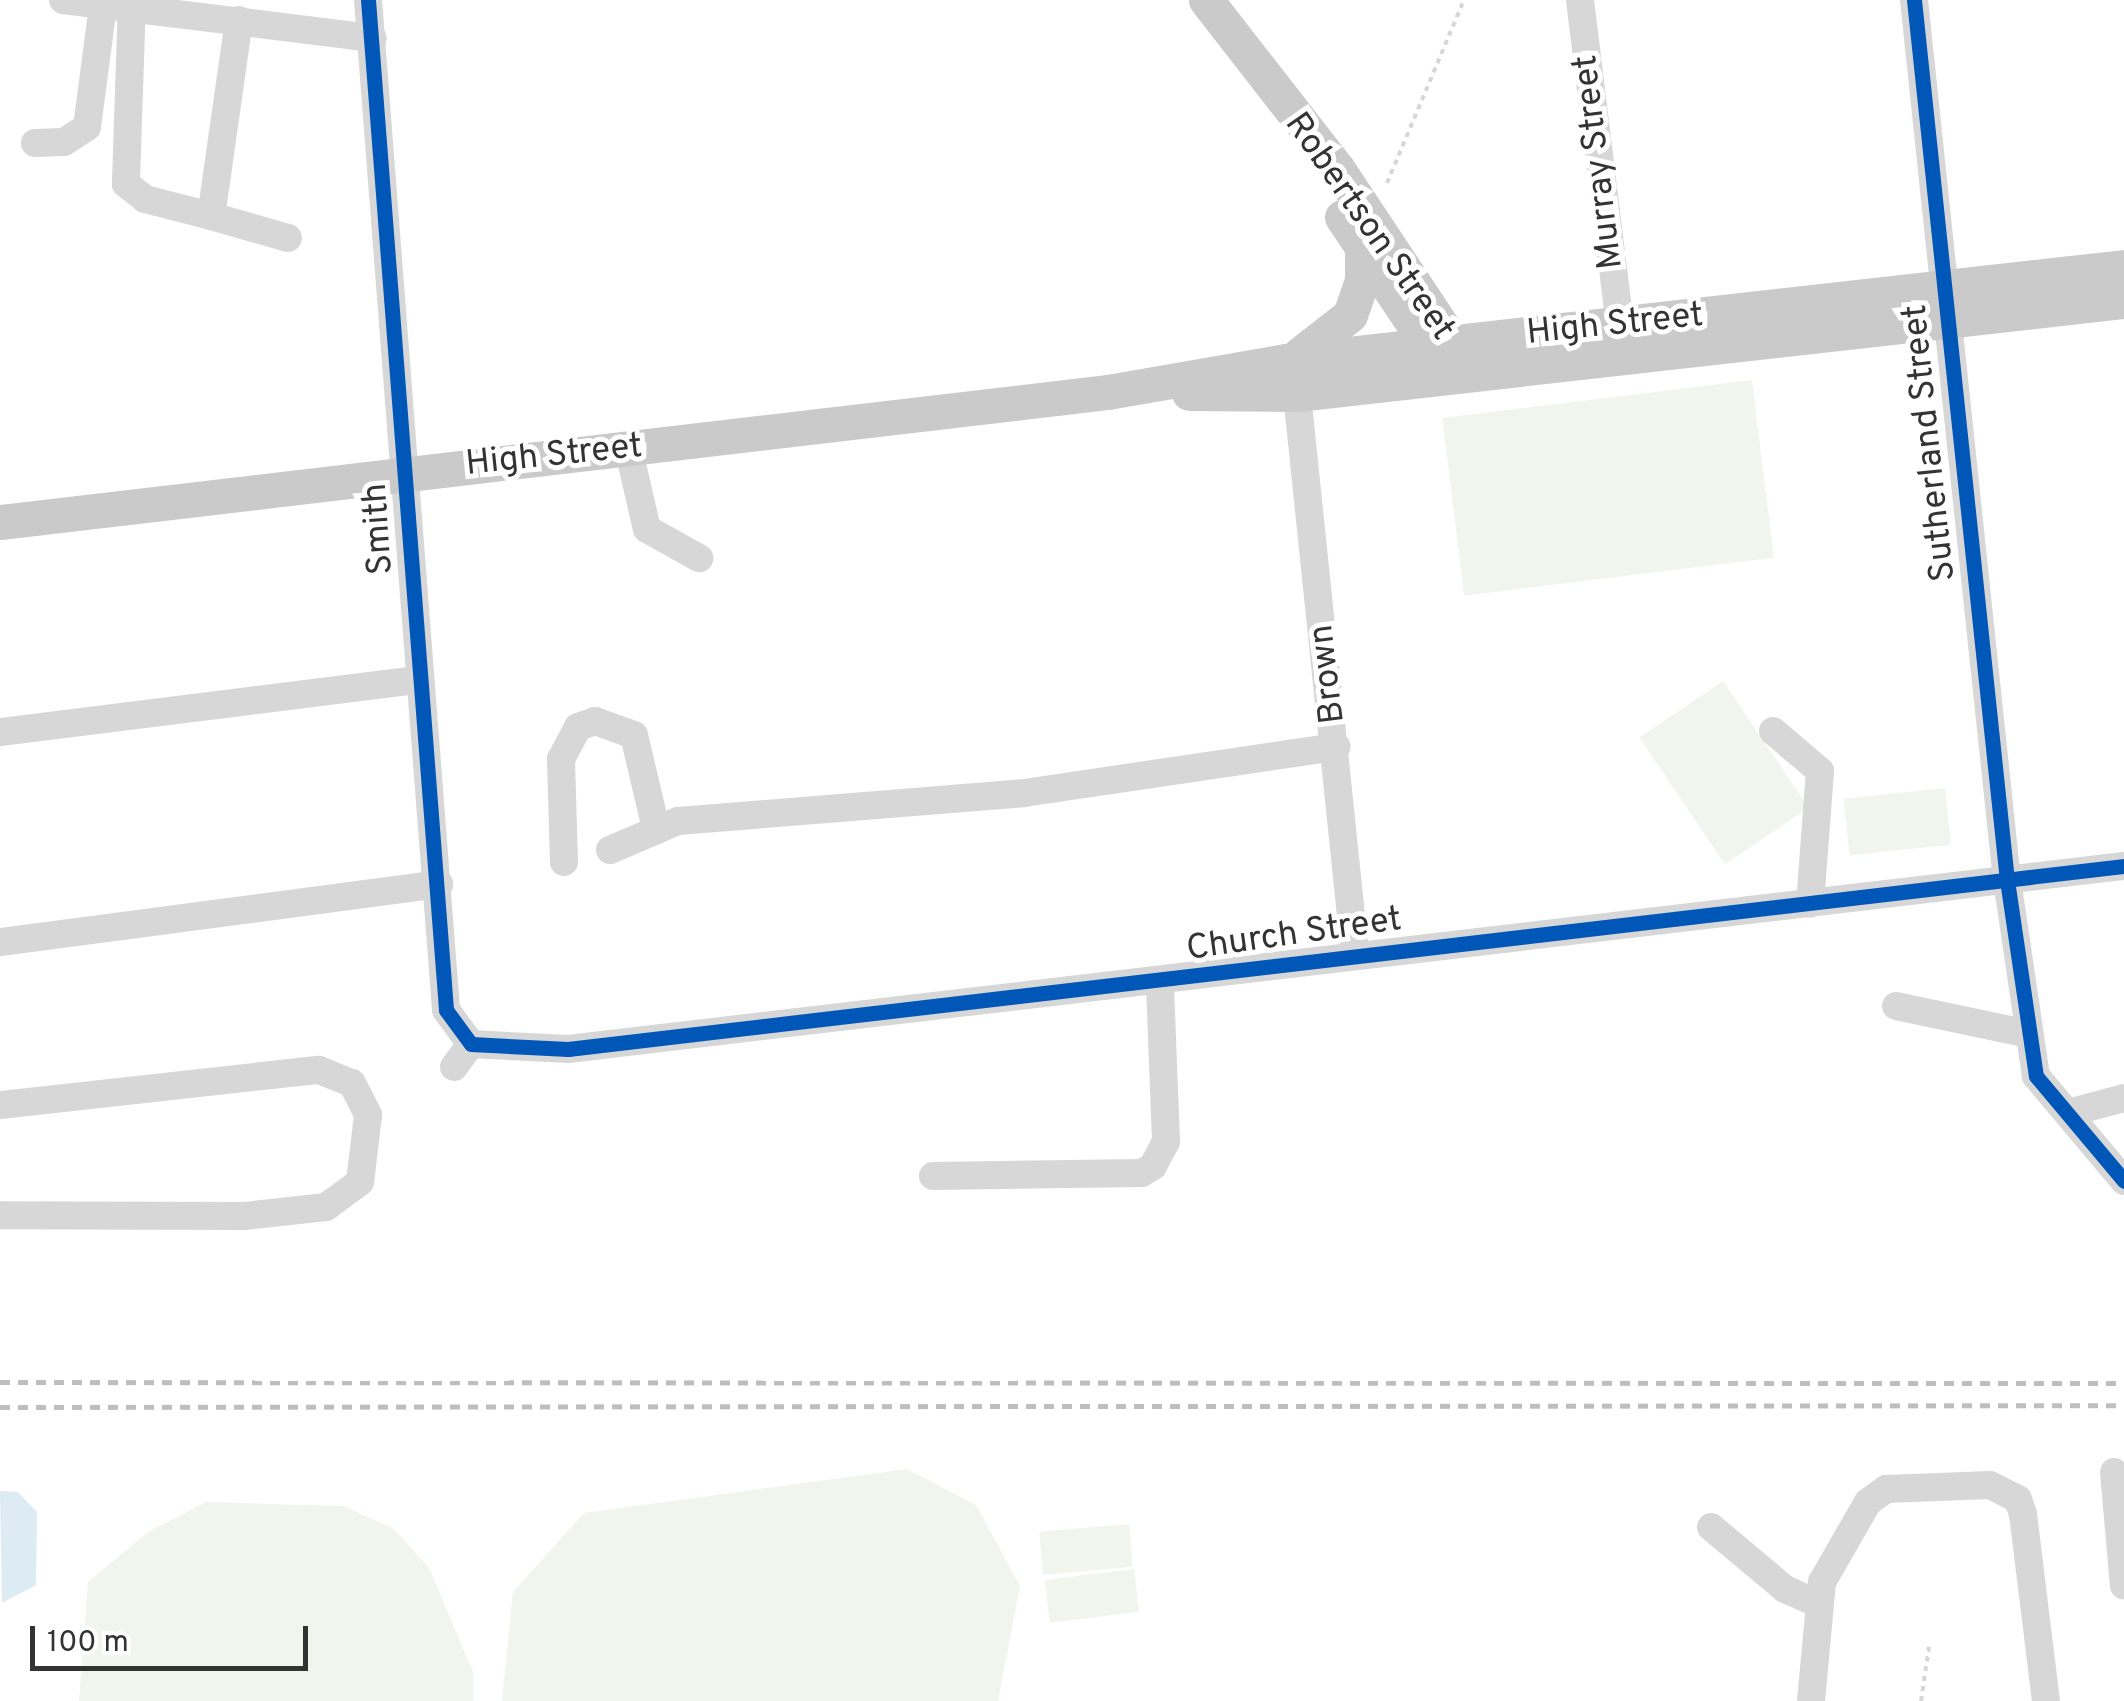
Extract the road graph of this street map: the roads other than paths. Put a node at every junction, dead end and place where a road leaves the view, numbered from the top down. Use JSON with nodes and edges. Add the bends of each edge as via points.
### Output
{"nodes":[{"id":1,"x":63,"y":0,"type":"edge"},
{"id":2,"x":368,"y":0,"type":"edge"},
{"id":3,"x":1206,"y":0,"type":"edge"},
{"id":4,"x":1580,"y":0,"type":"edge"},
{"id":5,"x":1914,"y":0,"type":"edge"},
{"id":6,"x":132,"y":4,"type":"edge"},
{"id":7,"x":104,"y":6,"type":"junction"},
{"id":8,"x":239,"y":20,"type":"junction"},
{"id":9,"x":373,"y":38,"type":"junction"},
{"id":10,"x":1265,"y":84,"type":"junction"},
{"id":11,"x":35,"y":143,"type":"dead end"},
{"id":12,"x":211,"y":216,"type":"junction"},
{"id":13,"x":288,"y":238,"type":"dead end"},
{"id":14,"x":1362,"y":246,"type":"junction"},
{"id":15,"x":2124,"y":267,"type":"edge"},
{"id":16,"x":2124,"y":302,"type":"edge"},
{"id":17,"x":1944,"y":305,"type":"junction"},
{"id":18,"x":1620,"y":324,"type":"junction"},
{"id":19,"x":1450,"y":359,"type":"junction"},
{"id":20,"x":1291,"y":378,"type":"junction"},
{"id":21,"x":628,"y":447,"type":"junction"},
{"id":22,"x":405,"y":472,"type":"junction"},
{"id":23,"x":0,"y":522,"type":"edge"},
{"id":24,"x":699,"y":558,"type":"dead end"},
{"id":25,"x":420,"y":680,"type":"junction"},
{"id":26,"x":1773,"y":730,"type":"dead end"},
{"id":27,"x":0,"y":732,"type":"edge"},
{"id":28,"x":1336,"y":747,"type":"junction"},
{"id":29,"x":656,"y":829,"type":"junction"},
{"id":30,"x":610,"y":850,"type":"dead end"},
{"id":31,"x":564,"y":862,"type":"dead end"},
{"id":32,"x":2124,"y":866,"type":"edge"},
{"id":33,"x":2007,"y":880,"type":"junction"},
{"id":34,"x":439,"y":884,"type":"junction"},
{"id":35,"x":1810,"y":904,"type":"junction"},
{"id":36,"x":0,"y":942,"type":"edge"},
{"id":37,"x":1355,"y":954,"type":"junction"},
{"id":38,"x":1160,"y":984,"type":"junction"},
{"id":39,"x":1896,"y":1006,"type":"dead end"},
{"id":40,"x":2029,"y":1034,"type":"junction"},
{"id":41,"x":472,"y":1044,"type":"junction"},
{"id":42,"x":454,"y":1067,"type":"dead end"},
{"id":43,"x":2124,"y":1098,"type":"edge"},
{"id":44,"x":0,"y":1105,"type":"edge"},
{"id":45,"x":2068,"y":1113,"type":"junction"},
{"id":46,"x":933,"y":1176,"type":"dead end"},
{"id":47,"x":2124,"y":1182,"type":"edge"},
{"id":48,"x":0,"y":1215,"type":"edge"},
{"id":49,"x":2114,"y":1472,"type":"dead end"},
{"id":50,"x":1711,"y":1527,"type":"dead end"},
{"id":51,"x":2124,"y":1586,"type":"edge"},
{"id":52,"x":1818,"y":1603,"type":"junction"},
{"id":53,"x":1812,"y":1701,"type":"edge"},
{"id":54,"x":2046,"y":1701,"type":"edge"}],
"edges":[{"from":1,"to":7,"type":"street"},
{"from":2,"to":9,"type":"street","name":"Smith"},
{"from":3,"to":10,"type":"main road","name":"Robertson Street"},
{"from":4,"to":18,"type":"street","name":"Murray Street"},
{"from":5,"to":17,"type":"street","name":"Sutherland Street"},
{"from":6,"to":7,"type":"street"},
{"from":6,"to":8,"type":"street"},
{"from":6,"to":12,"type":"street","via":[[126,184],[145,199]]},
{"from":7,"to":11,"type":"street","via":[[86,127],[64,142]]},
{"from":8,"to":9,"type":"street"},
{"from":8,"to":12,"type":"street"},
{"from":9,"to":22,"type":"street","name":"Smith"},
{"from":10,"to":14,"type":"main road","name":"Robertson Street"},
{"from":10,"to":19,"type":"main road","name":"Robertson Street","via":[[1336,168]]},
{"from":12,"to":13,"type":"street"},
{"from":14,"to":19,"type":"main road","name":"Robertson Street"},
{"from":14,"to":20,"type":"main road","via":[[1362,281],[1350,316]]},
{"from":15,"to":17,"type":"main road","name":"High Street"},
{"from":16,"to":17,"type":"main road","name":"High Street"},
{"from":17,"to":18,"type":"main road","name":"High Street"},
{"from":17,"to":19,"type":"main road","name":"High Street"},
{"from":17,"to":33,"type":"street","name":"Sutherland Street"},
{"from":18,"to":19,"type":"main road","name":"High Street"},
{"from":19,"to":20,"type":"main road","name":"High Street"},
{"from":20,"to":21,"type":"main road","name":"High Street","via":[[1108,392]]},
{"from":20,"to":28,"type":"street","name":"Brown"},
{"from":21,"to":22,"type":"main road","name":"High Street"},
{"from":21,"to":24,"type":"street","via":[[647,529]]},
{"from":22,"to":23,"type":"main road","name":"High Street"},
{"from":22,"to":25,"type":"street","name":"Smith"},
{"from":25,"to":27,"type":"street"},
{"from":25,"to":34,"type":"street","name":"Smith"},
{"from":26,"to":35,"type":"street","via":[[1820,771]]},
{"from":28,"to":29,"type":"street","via":[[1024,793],[762,812]]},
{"from":28,"to":37,"type":"street","name":"Brown"},
{"from":29,"to":30,"type":"street"},
{"from":29,"to":31,"type":"street","via":[[644,752],[634,735],[594,721],[578,727],[561,760]]},
{"from":32,"to":33,"type":"street","name":"Church Street"},
{"from":33,"to":35,"type":"street","name":"Church Street"},
{"from":33,"to":40,"type":"street","name":"Sutherland Street"},
{"from":34,"to":36,"type":"street"},
{"from":34,"to":41,"type":"street","name":"Smith","via":[[446,1010]]},
{"from":35,"to":37,"type":"street","name":"Church Street"},
{"from":37,"to":38,"type":"street","name":"Church Street"},
{"from":38,"to":41,"type":"street","name":"Church Street","via":[[568,1050]]},
{"from":38,"to":46,"type":"street","via":[[1166,1142],[1153,1166],[1142,1173]]},
{"from":39,"to":40,"type":"street"},
{"from":40,"to":45,"type":"street","name":"Sutherland Street","via":[[2040,1087]]},
{"from":41,"to":42,"type":"street"},
{"from":43,"to":45,"type":"street"},
{"from":44,"to":48,"type":"street","via":[[319,1070],[352,1083],[368,1115],[360,1182],[326,1207],[244,1216]]},
{"from":45,"to":47,"type":"street","name":"Sutherland Street"},
{"from":49,"to":51,"type":"street"},
{"from":50,"to":52,"type":"street","via":[[1784,1588]]},
{"from":52,"to":53,"type":"street"},
{"from":52,"to":54,"type":"street","via":[[1832,1558],[1868,1502],[1886,1489],[2005,1488],[2023,1514]]}]}
